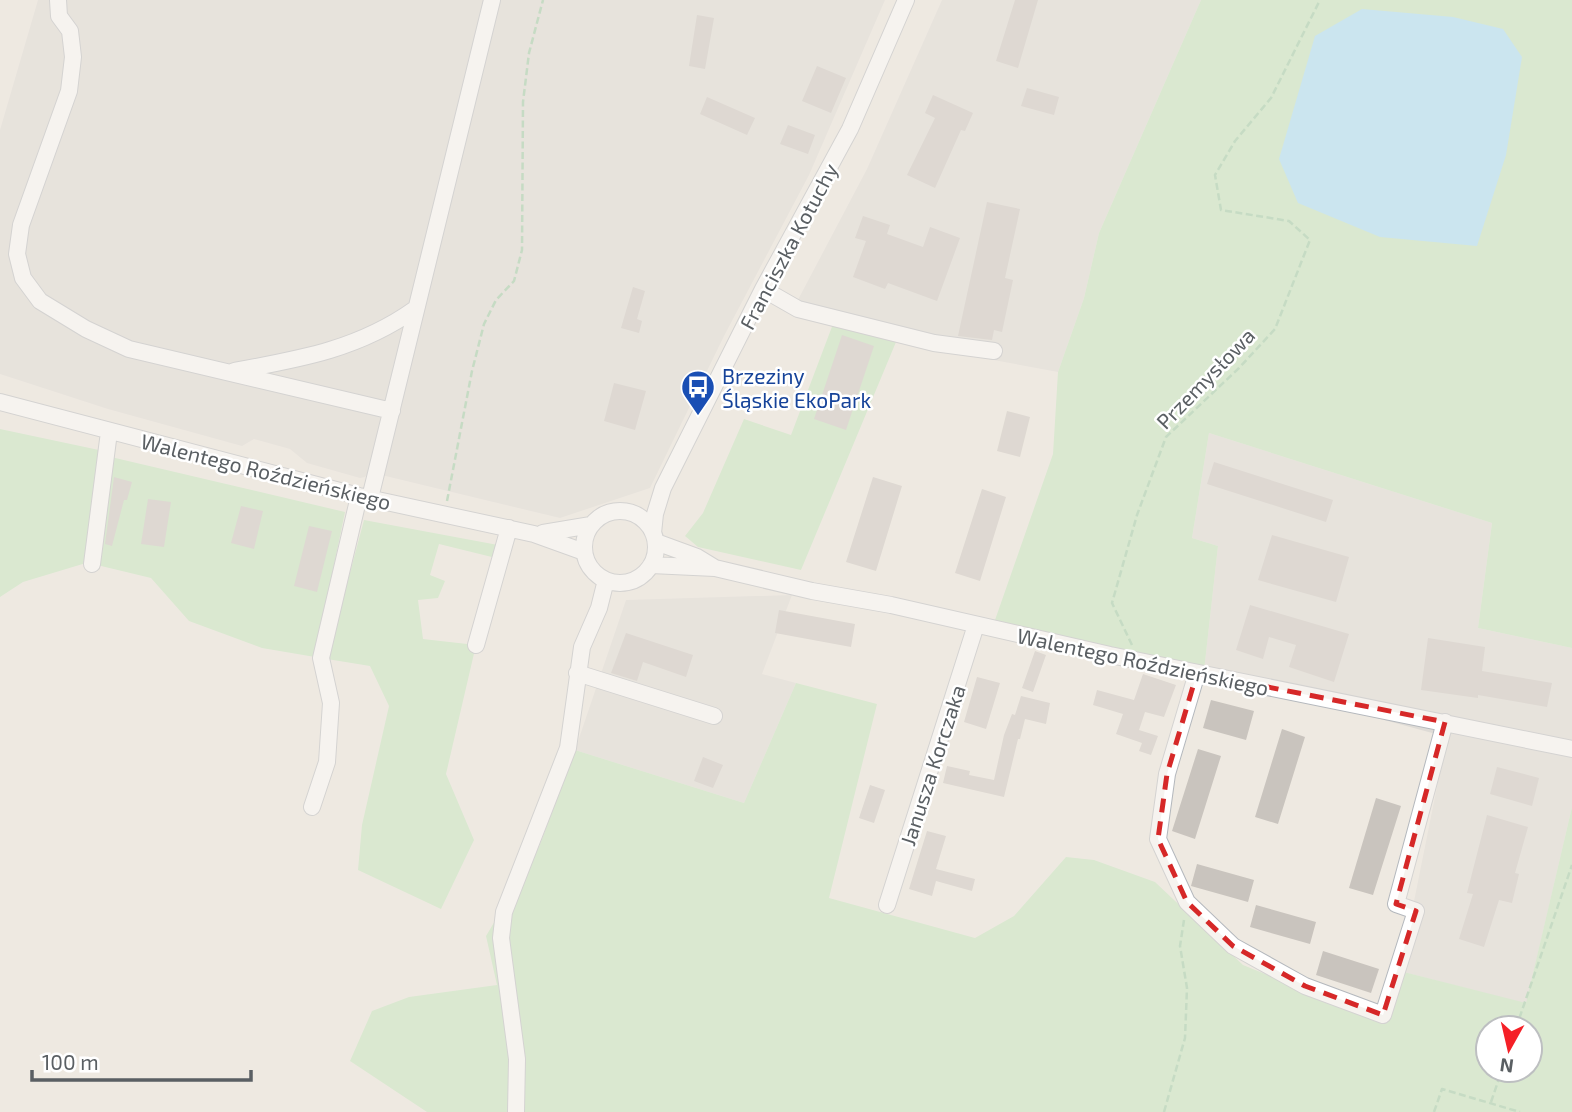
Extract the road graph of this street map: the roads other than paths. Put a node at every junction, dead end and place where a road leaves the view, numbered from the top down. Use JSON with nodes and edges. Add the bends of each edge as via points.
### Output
{"nodes":[{"id":1,"x":58,"y":0,"type":"edge"},
{"id":2,"x":492,"y":0,"type":"edge"},
{"id":3,"x":906,"y":0,"type":"edge"},
{"id":4,"x":763,"y":289,"type":"junction"},
{"id":5,"x":415,"y":309,"type":"junction"},
{"id":6,"x":994,"y":351,"type":"dead end"},
{"id":7,"x":228,"y":372,"type":"junction"},
{"id":8,"x":0,"y":402,"type":"edge"},
{"id":9,"x":392,"y":411,"type":"junction"},
{"id":10,"x":108,"y":432,"type":"junction"},
{"id":11,"x":663,"y":488,"type":"junction"},
{"id":12,"x":364,"y":497,"type":"junction"},
{"id":13,"x":630,"y":512,"type":"junction"},
{"id":14,"x":591,"y":525,"type":"junction"},
{"id":15,"x":509,"y":528,"type":"junction"},
{"id":16,"x":534,"y":534,"type":"junction"},
{"id":17,"x":654,"y":538,"type":"junction"},
{"id":18,"x":584,"y":552,"type":"junction"},
{"id":19,"x":92,"y":564,"type":"dead end"},
{"id":20,"x":651,"y":565,"type":"junction"},
{"id":21,"x":715,"y":568,"type":"junction"},
{"id":22,"x":606,"y":580,"type":"junction"},
{"id":23,"x":976,"y":625,"type":"junction"},
{"id":24,"x":476,"y":645,"type":"dead end"},
{"id":25,"x":577,"y":673,"type":"junction"},
{"id":26,"x":1196,"y":673,"type":"junction"},
{"id":27,"x":714,"y":716,"type":"dead end"},
{"id":28,"x":1445,"y":722,"type":"junction"},
{"id":29,"x":1572,"y":749,"type":"edge"},
{"id":30,"x":312,"y":807,"type":"dead end"},
{"id":31,"x":887,"y":905,"type":"dead end"},
{"id":32,"x":516,"y":1112,"type":"edge"}],
"edges":[{"from":1,"to":7,"type":"street","via":[[59,16],[70,31],[69,90],[22,225],[17,254],[23,278],[40,301],[129,349]]},
{"from":2,"to":5,"type":"street"},
{"from":3,"to":4,"type":"street","name":"Franciszka Kotuchy","via":[[850,129]]},
{"from":4,"to":6,"type":"street","via":[[798,309],[934,343]]},
{"from":4,"to":11,"type":"street","name":"Franciszka Kotuchy"},
{"from":5,"to":7,"type":"street","via":[[390,327],[317,355]]},
{"from":5,"to":9,"type":"street"},
{"from":7,"to":9,"type":"street"},
{"from":8,"to":10,"type":"street","name":"Walentego Roździeńskiego"},
{"from":9,"to":12,"type":"street"},
{"from":10,"to":12,"type":"street","name":"Walentego Roździeńskiego"},
{"from":10,"to":19,"type":"street"},
{"from":11,"to":13,"type":"street","name":"Franciszka Kotuchy"},
{"from":11,"to":17,"type":"street","name":"Franciszka Kotuchy"},
{"from":12,"to":15,"type":"street","name":"Walentego Roździeńskiego"},
{"from":12,"to":30,"type":"street","via":[[321,658],[331,703],[327,762]]},
{"from":13,"to":14,"type":"street","via":[[608,512]]},
{"from":13,"to":17,"type":"street","via":[[640,517]]},
{"from":14,"to":16,"type":"street","name":"Walentego Roździeńskiego"},
{"from":14,"to":18,"type":"street"},
{"from":15,"to":16,"type":"street","name":"Walentego Roździeńskiego"},
{"from":15,"to":24,"type":"street"},
{"from":16,"to":18,"type":"street","name":"Walentego Roździeńskiego"},
{"from":17,"to":20,"type":"street"},
{"from":17,"to":21,"type":"street","name":"Walentego Roździeńskiego"},
{"from":18,"to":22,"type":"street","via":[[591,569]]},
{"from":20,"to":21,"type":"street","name":"Walentego Roździeńskiego"},
{"from":20,"to":22,"type":"street","via":[[626,582]]},
{"from":21,"to":23,"type":"street","name":"Walentego Roździeńskiego"},
{"from":22,"to":25,"type":"street"},
{"from":23,"to":26,"type":"street","name":"Walentego Roździeńskiego"},
{"from":23,"to":31,"type":"street","name":"Janusza Korczaka"},
{"from":25,"to":27,"type":"street"},
{"from":25,"to":32,"type":"street","via":[[568,748],[504,912],[501,939],[517,1059]]},
{"from":26,"to":28,"type":"street","name":"Walentego Roździeńskiego"},
{"from":26,"to":28,"type":"street","via":[[1167,774],[1158,839],[1187,902],[1233,946],[1306,986],[1383,1015],[1416,911],[1396,904]]},
{"from":28,"to":29,"type":"street","name":"Walentego Roździeńskiego"}]}
